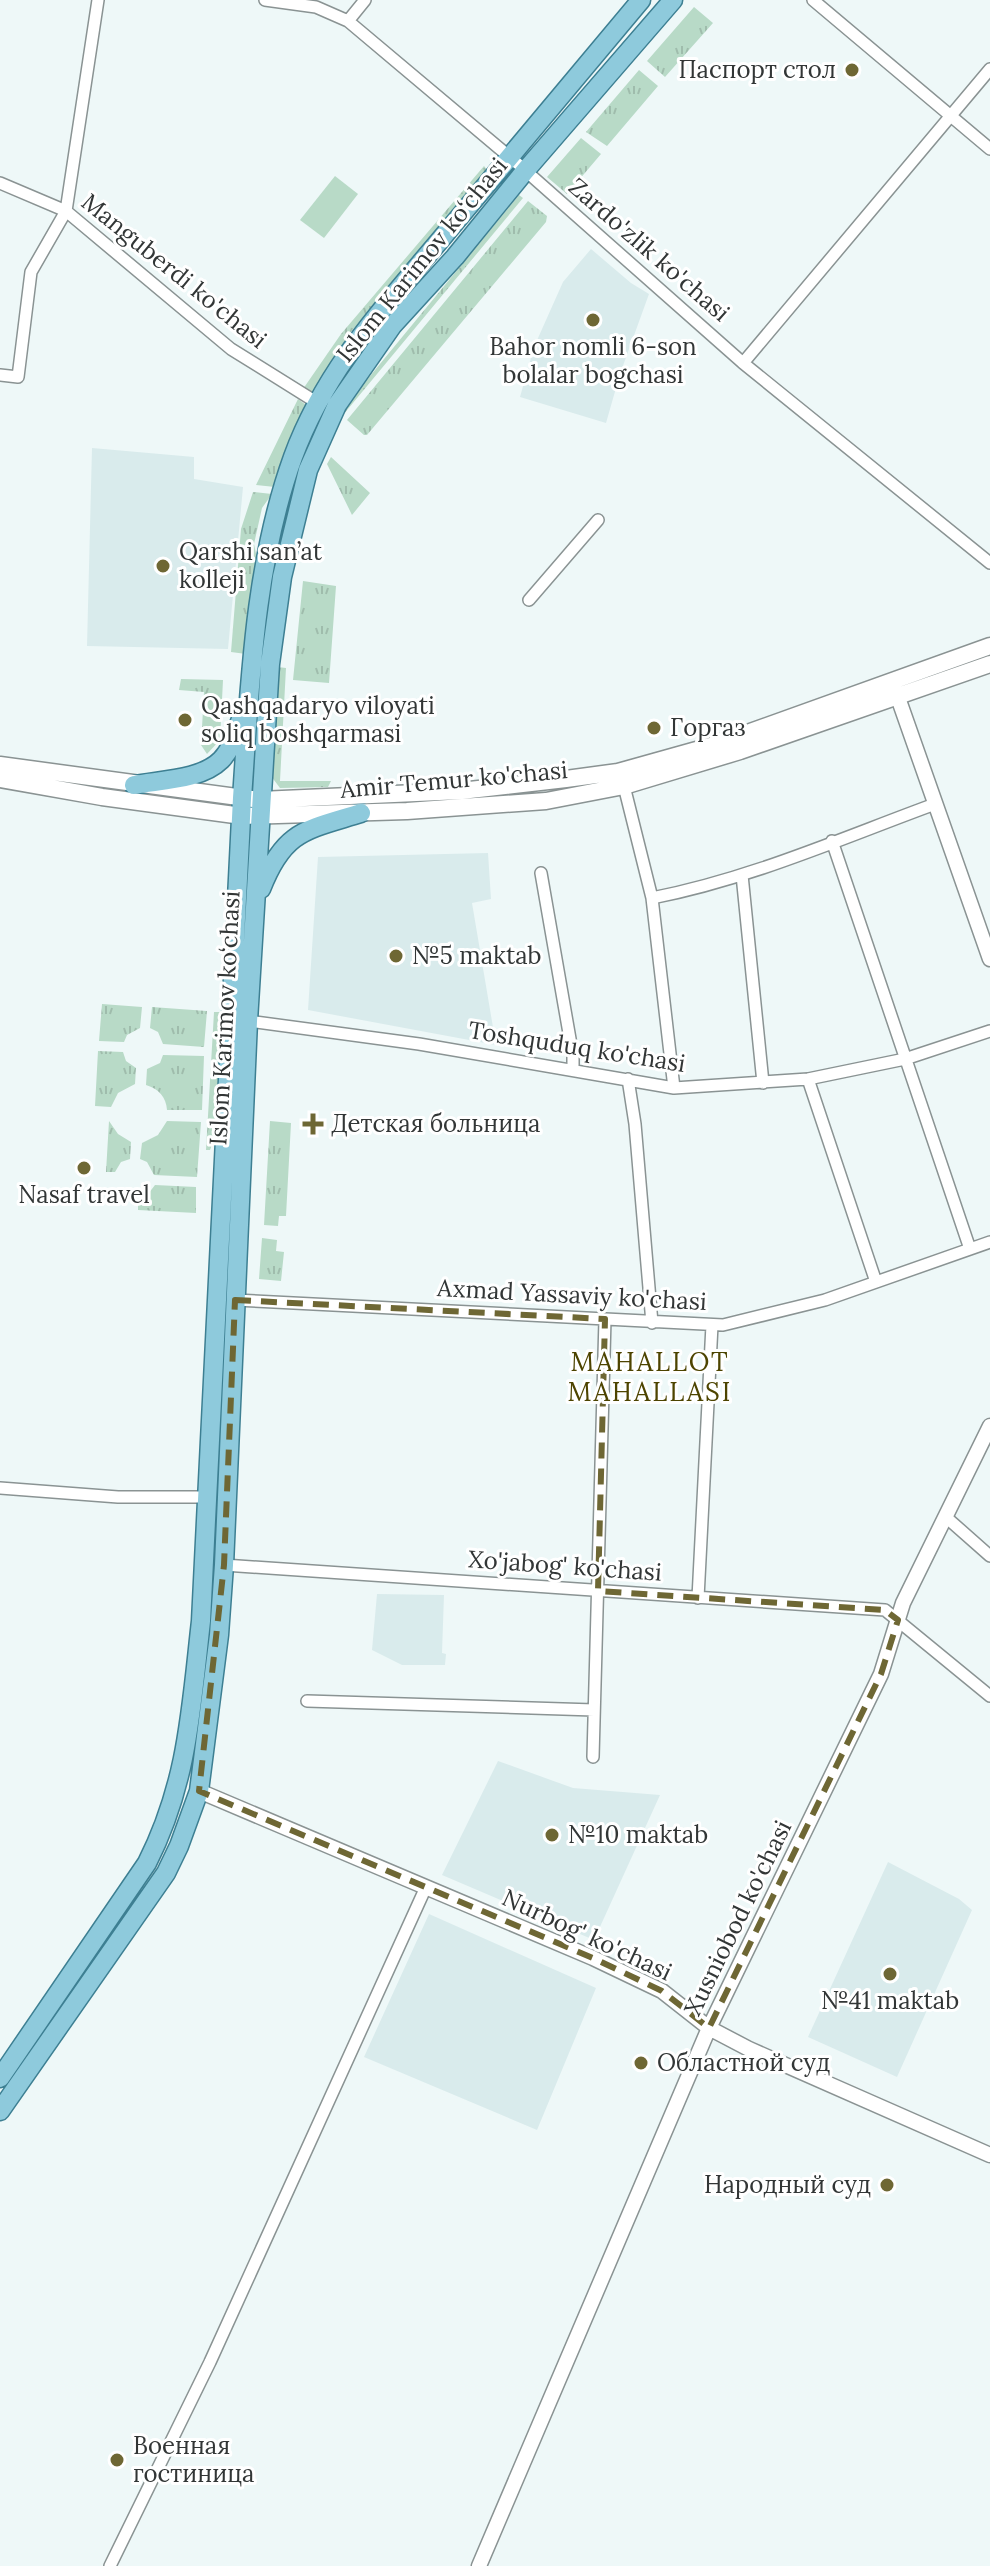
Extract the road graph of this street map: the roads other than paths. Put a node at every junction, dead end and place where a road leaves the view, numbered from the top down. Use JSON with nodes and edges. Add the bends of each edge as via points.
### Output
{"nodes":[{"id":1,"x":98,"y":0,"type":"edge"},
{"id":2,"x":265,"y":0,"type":"edge"},
{"id":3,"x":365,"y":0,"type":"edge"},
{"id":4,"x":641,"y":0,"type":"edge"},
{"id":5,"x":673,"y":0,"type":"edge"},
{"id":6,"x":813,"y":0,"type":"edge"},
{"id":7,"x":316,"y":4,"type":"edge"},
{"id":8,"x":348,"y":21,"type":"junction"},
{"id":9,"x":990,"y":69,"type":"edge"},
{"id":10,"x":951,"y":115,"type":"junction"},
{"id":11,"x":990,"y":149,"type":"edge"},
{"id":12,"x":509,"y":157,"type":"junction"},
{"id":13,"x":525,"y":171,"type":"junction"},
{"id":14,"x":0,"y":183,"type":"edge"},
{"id":15,"x":66,"y":211,"type":"junction"},
{"id":16,"x":743,"y":363,"type":"junction"},
{"id":17,"x":0,"y":375,"type":"edge"},
{"id":18,"x":316,"y":402,"type":"junction"},
{"id":19,"x":598,"y":520,"type":"dead end"},
{"id":20,"x":990,"y":563,"type":"edge"},
{"id":21,"x":529,"y":600,"type":"dead end"},
{"id":22,"x":990,"y":646,"type":"edge"},
{"id":23,"x":990,"y":664,"type":"edge"},
{"id":24,"x":894,"y":688,"type":"junction"},
{"id":25,"x":250,"y":689,"type":"junction"},
{"id":26,"x":0,"y":765,"type":"edge"},
{"id":27,"x":0,"y":779,"type":"edge"},
{"id":28,"x":134,"y":785,"type":"junction"},
{"id":29,"x":624,"y":786,"type":"junction"},
{"id":30,"x":935,"y":804,"type":"junction"},
{"id":31,"x":251,"y":807,"type":"junction"},
{"id":32,"x":361,"y":813,"type":"junction"},
{"id":33,"x":832,"y":841,"type":"junction"},
{"id":34,"x":541,"y":873,"type":"dead end"},
{"id":35,"x":742,"y":875,"type":"junction"},
{"id":36,"x":652,"y":898,"type":"junction"},
{"id":37,"x":255,"y":902,"type":"junction"},
{"id":38,"x":990,"y":959,"type":"edge"},
{"id":39,"x":248,"y":1021,"type":"junction"},
{"id":40,"x":990,"y":1031,"type":"edge"},
{"id":41,"x":905,"y":1059,"type":"junction"},
{"id":42,"x":573,"y":1070,"type":"junction"},
{"id":43,"x":628,"y":1079,"type":"junction"},
{"id":44,"x":808,"y":1079,"type":"junction"},
{"id":45,"x":763,"y":1083,"type":"junction"},
{"id":46,"x":674,"y":1088,"type":"junction"},
{"id":47,"x":990,"y":1242,"type":"edge"},
{"id":48,"x":970,"y":1249,"type":"junction"},
{"id":49,"x":876,"y":1282,"type":"junction"},
{"id":50,"x":235,"y":1300,"type":"junction"},
{"id":51,"x":605,"y":1319,"type":"junction"},
{"id":52,"x":652,"y":1323,"type":"junction"},
{"id":53,"x":712,"y":1325,"type":"junction"},
{"id":54,"x":990,"y":1426,"type":"edge"},
{"id":55,"x":0,"y":1488,"type":"edge"},
{"id":56,"x":207,"y":1497,"type":"junction"},
{"id":57,"x":947,"y":1518,"type":"junction"},
{"id":58,"x":990,"y":1556,"type":"edge"},
{"id":59,"x":224,"y":1565,"type":"junction"},
{"id":60,"x":598,"y":1591,"type":"junction"},
{"id":61,"x":698,"y":1598,"type":"junction"},
{"id":62,"x":898,"y":1620,"type":"junction"},
{"id":63,"x":201,"y":1621,"type":"junction"},
{"id":64,"x":220,"y":1623,"type":"junction"},
{"id":65,"x":990,"y":1696,"type":"edge"},
{"id":66,"x":307,"y":1701,"type":"dead end"},
{"id":67,"x":594,"y":1710,"type":"junction"},
{"id":68,"x":593,"y":1757,"type":"dead end"},
{"id":69,"x":199,"y":1791,"type":"junction"},
{"id":70,"x":426,"y":1887,"type":"junction"},
{"id":71,"x":709,"y":2028,"type":"junction"},
{"id":72,"x":0,"y":2078,"type":"edge"},
{"id":73,"x":0,"y":2111,"type":"edge"},
{"id":74,"x":990,"y":2155,"type":"edge"},
{"id":75,"x":110,"y":2566,"type":"edge"},
{"id":76,"x":479,"y":2566,"type":"edge"}],
"edges":[{"from":1,"to":15,"type":"street"},
{"from":2,"to":7,"type":"street","name":"Zardo'zlik ko'chasi"},
{"from":3,"to":8,"type":"street"},
{"from":4,"to":12,"type":"main road","name":"Islom Karimov ko‘chasi"},
{"from":5,"to":13,"type":"main road","name":"Islom Karimov ko‘chasi"},
{"from":6,"to":10,"type":"street"},
{"from":7,"to":8,"type":"street","name":"Zardo'zlik ko'chasi"},
{"from":8,"to":12,"type":"street","name":"Zardo'zlik ko'chasi"},
{"from":9,"to":10,"type":"street"},
{"from":10,"to":11,"type":"street"},
{"from":10,"to":16,"type":"street"},
{"from":12,"to":13,"type":"street","name":"Zardo'zlik ko'chasi"},
{"from":12,"to":18,"type":"main road","name":"Islom Karimov ko‘chasi","via":[[369,322]]},
{"from":13,"to":16,"type":"street","name":"Zardo'zlik ko'chasi"},
{"from":13,"to":31,"type":"main road","name":"Islom Karimov ko‘chasi","via":[[392,326],[337,405],[308,470],[282,577]]},
{"from":14,"to":15,"type":"street","name":"Manguberdi ko'chasi"},
{"from":15,"to":17,"type":"street","via":[[31,272],[18,377]]},
{"from":15,"to":18,"type":"street","name":"Manguberdi ko'chasi","via":[[231,349]]},
{"from":16,"to":20,"type":"street","name":"Zardo'zlik ko'chasi"},
{"from":18,"to":25,"type":"main road","name":"Islom Karimov ko‘chasi","via":[[279,504]]},
{"from":19,"to":21,"type":"street"},
{"from":22,"to":24,"type":"main road","name":"Amir Temur ko'chasi"},
{"from":23,"to":24,"type":"main road","name":"Amir Temur ko'chasi"},
{"from":24,"to":29,"type":"main road","name":"Amir Temur ko'chasi","via":[[740,751]]},
{"from":24,"to":30,"type":"street"},
{"from":24,"to":31,"type":"main road","name":"Amir Temur ko'chasi","via":[[618,772],[461,791]]},
{"from":25,"to":28,"type":"main road","via":[[222,760],[194,774]]},
{"from":25,"to":31,"type":"main road","name":"Islom Karimov ko‘chasi"},
{"from":26,"to":28,"type":"main road","name":"Amir Temur ko'chasi"},
{"from":27,"to":31,"type":"main road","name":"Amir Temur ko'chasi","via":[[102,797]]},
{"from":28,"to":31,"type":"main road","name":"Amir Temur ko'chasi"},
{"from":29,"to":32,"type":"main road","name":"Amir Temur ko'chasi","via":[[546,801]]},
{"from":29,"to":36,"type":"street"},
{"from":30,"to":33,"type":"street"},
{"from":30,"to":38,"type":"street"},
{"from":31,"to":32,"type":"main road","name":"Amir Temur ko'chasi"},
{"from":31,"to":37,"type":"main road","name":"Islom Karimov ko‘chasi"},
{"from":31,"to":56,"type":"main road","name":"Islom Karimov ko‘chasi"},
{"from":32,"to":37,"type":"main road","via":[[312,829],[284,845]]},
{"from":33,"to":35,"type":"street"},
{"from":33,"to":41,"type":"street"},
{"from":34,"to":42,"type":"street"},
{"from":35,"to":36,"type":"street"},
{"from":35,"to":45,"type":"street"},
{"from":36,"to":46,"type":"street"},
{"from":37,"to":39,"type":"main road","name":"Islom Karimov ko‘chasi"},
{"from":39,"to":42,"type":"street","name":"Toshquduq ko'chasi"},
{"from":39,"to":50,"type":"main road","name":"Islom Karimov ko‘chasi"},
{"from":40,"to":41,"type":"street","name":"Toshquduq ko'chasi"},
{"from":41,"to":44,"type":"street","name":"Toshquduq ko'chasi"},
{"from":41,"to":48,"type":"street"},
{"from":42,"to":43,"type":"street","name":"Toshquduq ko'chasi"},
{"from":43,"to":46,"type":"street","name":"Toshquduq ko'chasi"},
{"from":43,"to":52,"type":"street"},
{"from":44,"to":45,"type":"street","name":"Toshquduq ko'chasi"},
{"from":44,"to":49,"type":"street"},
{"from":45,"to":46,"type":"street","name":"Toshquduq ko'chasi"},
{"from":47,"to":48,"type":"street","name":"Axmad Yassaviy ko'chasi"},
{"from":48,"to":49,"type":"street","name":"Axmad Yassaviy ko'chasi"},
{"from":49,"to":53,"type":"street","name":"Axmad Yassaviy ko'chasi","via":[[825,1300]]},
{"from":50,"to":51,"type":"street","name":"Axmad Yassaviy ko'chasi"},
{"from":50,"to":59,"type":"main road","name":"Islom Karimov ko‘chasi"},
{"from":51,"to":52,"type":"street","name":"Axmad Yassaviy ko'chasi"},
{"from":51,"to":60,"type":"street"},
{"from":52,"to":53,"type":"street","name":"Axmad Yassaviy ko'chasi"},
{"from":53,"to":61,"type":"street"},
{"from":54,"to":57,"type":"street","name":"Xusniobod ko'chasi"},
{"from":55,"to":56,"type":"street"},
{"from":56,"to":63,"type":"main road","name":"Islom Karimov ko‘chasi"},
{"from":57,"to":58,"type":"street"},
{"from":57,"to":62,"type":"street","name":"Xusniobod ko'chasi"},
{"from":59,"to":60,"type":"street","name":"Xo'jabog' ko'chasi"},
{"from":59,"to":64,"type":"main road","name":"Islom Karimov ko‘chasi"},
{"from":60,"to":61,"type":"street","name":"Xo'jabog' ko'chasi"},
{"from":60,"to":67,"type":"street"},
{"from":61,"to":62,"type":"street","name":"Xo'jabog' ko'chasi","via":[[885,1610]]},
{"from":62,"to":65,"type":"street"},
{"from":62,"to":71,"type":"street","name":"Xusniobod ko'chasi","via":[[881,1674]]},
{"from":63,"to":64,"type":"main road","via":[[210,1616]]},
{"from":63,"to":72,"type":"main road","name":"Islom Karimov ko‘chasi","via":[[188,1736],[165,1827],[147,1863]]},
{"from":64,"to":69,"type":"main road","name":"Islom Karimov ko‘chasi"},
{"from":66,"to":67,"type":"street"},
{"from":67,"to":68,"type":"street"},
{"from":69,"to":70,"type":"street","name":"Nurbog' ko'chasi"},
{"from":69,"to":73,"type":"main road","name":"Islom Karimov ko‘chasi","via":[[166,1873]]},
{"from":70,"to":71,"type":"street","name":"Nurbog' ko'chasi","via":[[662,1991]]},
{"from":70,"to":75,"type":"street","via":[[216,2349]]},
{"from":71,"to":74,"type":"street","name":"Nurbog' ko'chasi"},
{"from":71,"to":76,"type":"street","name":"Xusniobod ko'chasi"}]}
